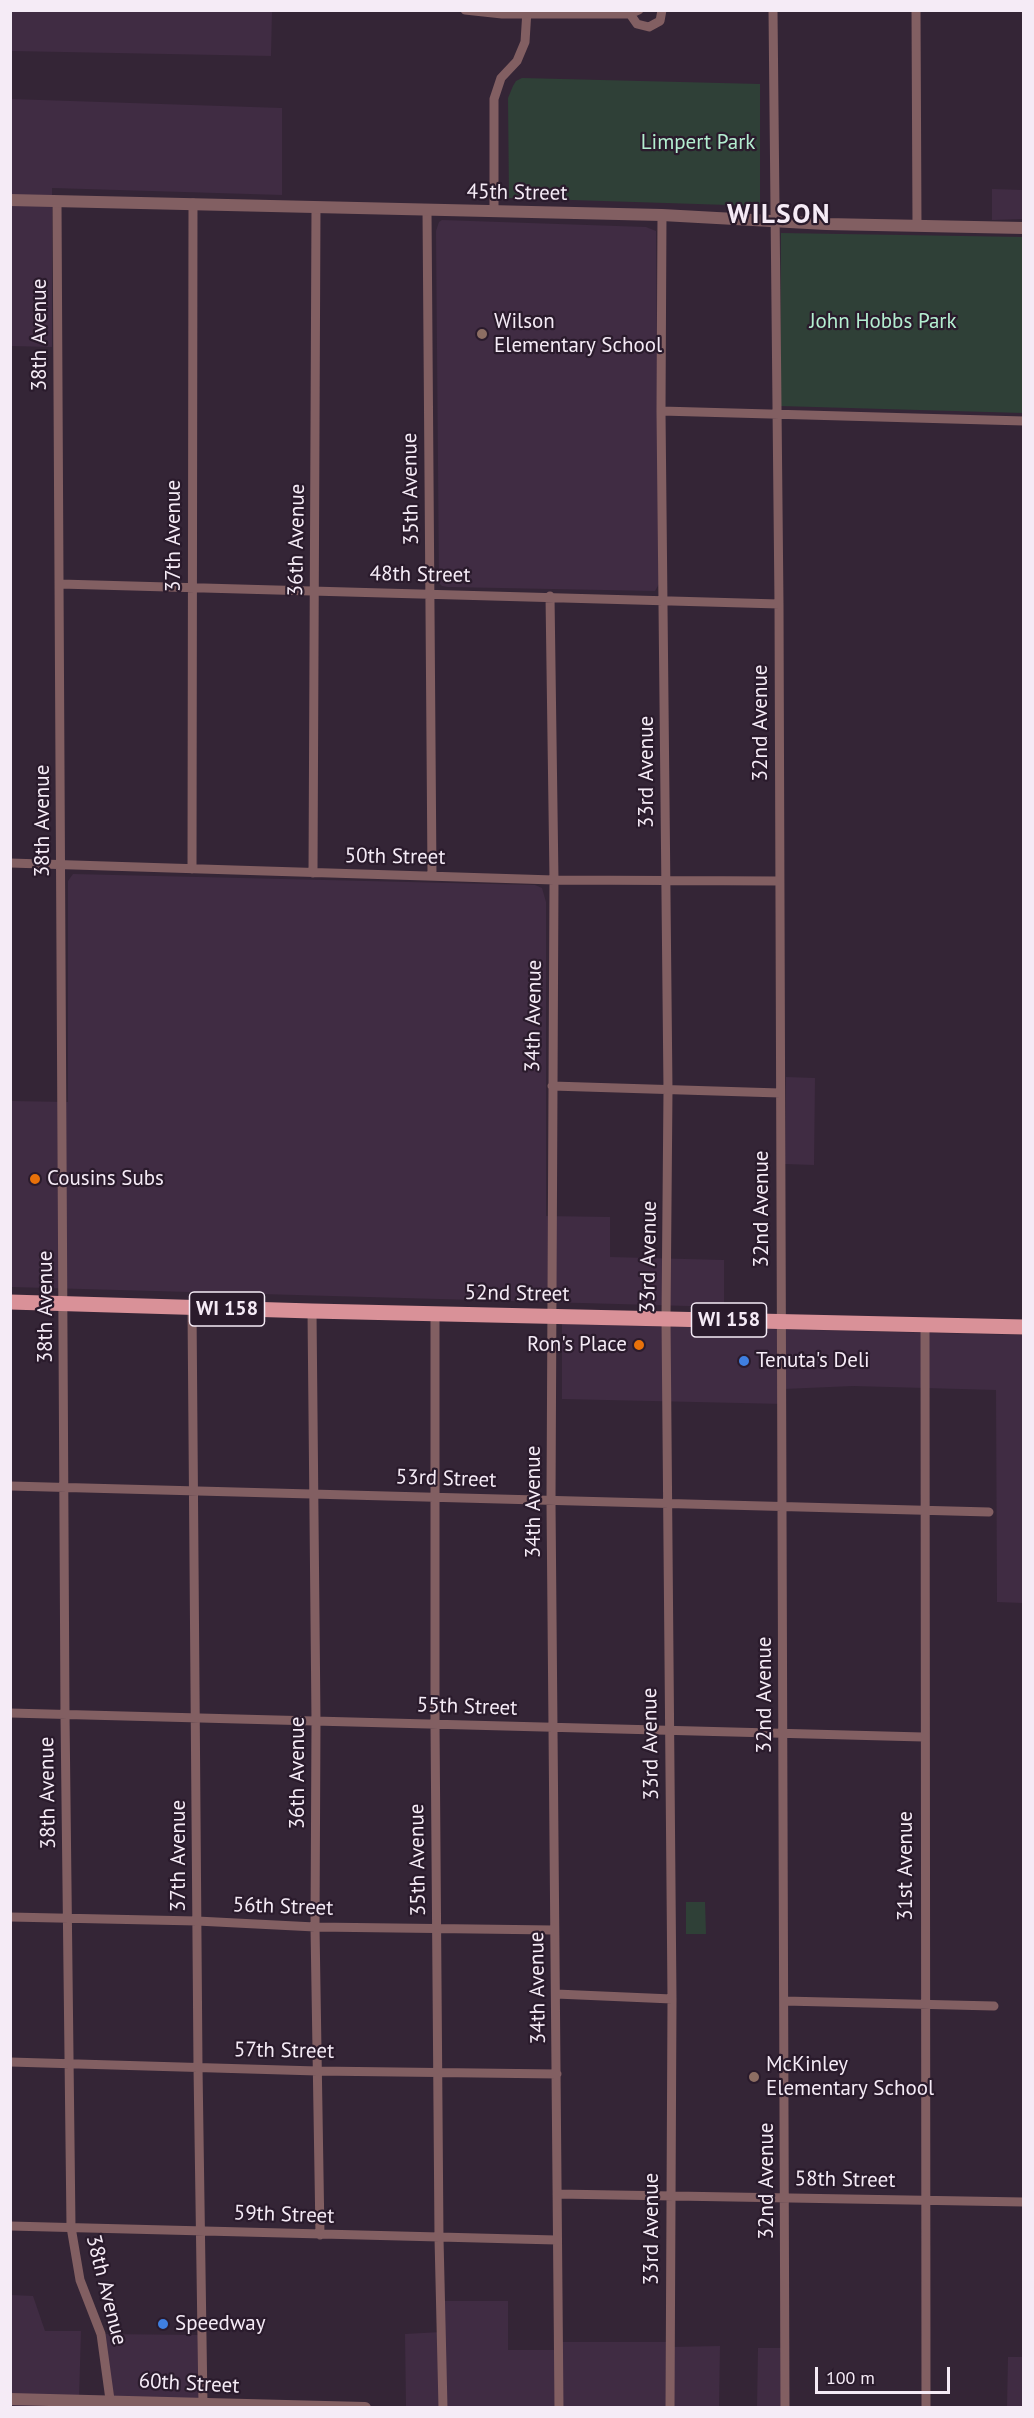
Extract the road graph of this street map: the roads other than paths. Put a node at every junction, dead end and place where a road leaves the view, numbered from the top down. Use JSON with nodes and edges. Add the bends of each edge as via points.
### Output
{"nodes":[{"id":1,"x":465,"y":10,"type":"edge"},
{"id":2,"x":662,"y":10,"type":"edge"},
{"id":3,"x":773,"y":10,"type":"edge"},
{"id":4,"x":916,"y":10,"type":"edge"},
{"id":5,"x":527,"y":12,"type":"edge"},
{"id":6,"x":634,"y":12,"type":"edge"},
{"id":7,"x":10,"y":200,"type":"edge"},
{"id":8,"x":57,"y":201,"type":"junction"},
{"id":9,"x":193,"y":203,"type":"junction"},
{"id":10,"x":316,"y":207,"type":"junction"},
{"id":11,"x":427,"y":210,"type":"junction"},
{"id":12,"x":494,"y":212,"type":"junction"},
{"id":13,"x":662,"y":215,"type":"junction"},
{"id":14,"x":775,"y":221,"type":"junction"},
{"id":15,"x":916,"y":226,"type":"junction"},
{"id":16,"x":1023,"y":228,"type":"edge"},
{"id":17,"x":661,"y":411,"type":"junction"},
{"id":18,"x":777,"y":414,"type":"junction"},
{"id":19,"x":1023,"y":421,"type":"edge"},
{"id":20,"x":60,"y":584,"type":"junction"},
{"id":21,"x":192,"y":588,"type":"junction"},
{"id":22,"x":314,"y":590,"type":"junction"},
{"id":23,"x":430,"y":593,"type":"junction"},
{"id":24,"x":550,"y":596,"type":"junction"},
{"id":25,"x":664,"y":601,"type":"junction"},
{"id":26,"x":779,"y":604,"type":"junction"},
{"id":27,"x":10,"y":863,"type":"edge"},
{"id":28,"x":61,"y":865,"type":"junction"},
{"id":29,"x":192,"y":869,"type":"junction"},
{"id":30,"x":313,"y":873,"type":"junction"},
{"id":31,"x":432,"y":875,"type":"junction"},
{"id":32,"x":554,"y":880,"type":"junction"},
{"id":33,"x":666,"y":881,"type":"junction"},
{"id":34,"x":779,"y":881,"type":"junction"},
{"id":35,"x":552,"y":1086,"type":"junction"},
{"id":36,"x":668,"y":1090,"type":"junction"},
{"id":37,"x":780,"y":1093,"type":"junction"},
{"id":38,"x":10,"y":1302,"type":"edge"},
{"id":39,"x":64,"y":1303,"type":"junction"},
{"id":40,"x":192,"y":1307,"type":"junction"},
{"id":41,"x":312,"y":1311,"type":"junction"},
{"id":42,"x":435,"y":1312,"type":"junction"},
{"id":43,"x":1023,"y":1313,"type":"edge"},
{"id":44,"x":554,"y":1315,"type":"junction"},
{"id":45,"x":666,"y":1318,"type":"junction"},
{"id":46,"x":780,"y":1321,"type":"junction"},
{"id":47,"x":925,"y":1324,"type":"junction"},
{"id":48,"x":1004,"y":1326,"type":"junction"},
{"id":49,"x":1023,"y":1327,"type":"edge"},
{"id":50,"x":10,"y":1486,"type":"edge"},
{"id":51,"x":64,"y":1488,"type":"junction"},
{"id":52,"x":194,"y":1491,"type":"junction"},
{"id":53,"x":314,"y":1494,"type":"junction"},
{"id":54,"x":434,"y":1496,"type":"junction"},
{"id":55,"x":552,"y":1502,"type":"junction"},
{"id":56,"x":668,"y":1503,"type":"junction"},
{"id":57,"x":782,"y":1506,"type":"junction"},
{"id":58,"x":924,"y":1510,"type":"junction"},
{"id":59,"x":989,"y":1512,"type":"dead end"},
{"id":60,"x":10,"y":1713,"type":"edge"},
{"id":61,"x":65,"y":1715,"type":"junction"},
{"id":62,"x":196,"y":1718,"type":"junction"},
{"id":63,"x":316,"y":1721,"type":"junction"},
{"id":64,"x":435,"y":1724,"type":"junction"},
{"id":65,"x":555,"y":1727,"type":"junction"},
{"id":66,"x":669,"y":1730,"type":"junction"},
{"id":67,"x":783,"y":1733,"type":"junction"},
{"id":68,"x":923,"y":1737,"type":"junction"},
{"id":69,"x":10,"y":1917,"type":"edge"},
{"id":70,"x":69,"y":1919,"type":"junction"},
{"id":71,"x":197,"y":1921,"type":"junction"},
{"id":72,"x":315,"y":1927,"type":"junction"},
{"id":73,"x":437,"y":1928,"type":"junction"},
{"id":74,"x":554,"y":1930,"type":"junction"},
{"id":75,"x":556,"y":1994,"type":"junction"},
{"id":76,"x":672,"y":1999,"type":"junction"},
{"id":77,"x":783,"y":2001,"type":"junction"},
{"id":78,"x":925,"y":2004,"type":"junction"},
{"id":79,"x":994,"y":2006,"type":"dead end"},
{"id":80,"x":10,"y":2061,"type":"edge"},
{"id":81,"x":69,"y":2064,"type":"junction"},
{"id":82,"x":198,"y":2067,"type":"junction"},
{"id":83,"x":317,"y":2071,"type":"junction"},
{"id":84,"x":437,"y":2072,"type":"junction"},
{"id":85,"x":558,"y":2074,"type":"junction"},
{"id":86,"x":558,"y":2194,"type":"junction"},
{"id":87,"x":670,"y":2195,"type":"junction"},
{"id":88,"x":785,"y":2197,"type":"junction"},
{"id":89,"x":925,"y":2200,"type":"junction"},
{"id":90,"x":1023,"y":2202,"type":"edge"},
{"id":91,"x":10,"y":2226,"type":"edge"},
{"id":92,"x":71,"y":2228,"type":"junction"},
{"id":93,"x":201,"y":2231,"type":"junction"},
{"id":94,"x":320,"y":2235,"type":"junction"},
{"id":95,"x":439,"y":2238,"type":"junction"},
{"id":96,"x":556,"y":2240,"type":"junction"},
{"id":97,"x":10,"y":2398,"type":"edge"},
{"id":98,"x":110,"y":2404,"type":"edge"},
{"id":99,"x":203,"y":2405,"type":"junction"},
{"id":100,"x":244,"y":2407,"type":"edge"},
{"id":101,"x":365,"y":2408,"type":"edge"},
{"id":102,"x":443,"y":2408,"type":"edge"},
{"id":103,"x":559,"y":2408,"type":"edge"},
{"id":104,"x":670,"y":2408,"type":"edge"},
{"id":105,"x":785,"y":2408,"type":"edge"},
{"id":106,"x":926,"y":2408,"type":"edge"}],
"edges":[{"from":1,"to":5,"type":"street","via":[[480,14]]},
{"from":2,"to":6,"type":"street","via":[[660,21],[649,27],[638,24]]},
{"from":3,"to":14,"type":"street","name":"32nd Avenue"},
{"from":4,"to":15,"type":"street"},
{"from":5,"to":6,"type":"street"},
{"from":5,"to":12,"type":"street","via":[[522,52],[501,78],[494,99]]},
{"from":7,"to":8,"type":"street","name":"45th Street"},
{"from":8,"to":9,"type":"street","name":"45th Street"},
{"from":8,"to":20,"type":"street","name":"38th Avenue"},
{"from":9,"to":10,"type":"street","name":"45th Street"},
{"from":9,"to":21,"type":"street","name":"37th Avenue"},
{"from":10,"to":11,"type":"street","name":"45th Street"},
{"from":10,"to":22,"type":"street","name":"36th Avenue"},
{"from":11,"to":12,"type":"street","name":"45th Street"},
{"from":11,"to":23,"type":"street","name":"35th Avenue"},
{"from":12,"to":13,"type":"street","name":"45th Street"},
{"from":13,"to":14,"type":"street","name":"45th Street"},
{"from":13,"to":17,"type":"street","name":"33rd Avenue"},
{"from":14,"to":15,"type":"street","name":"45th Street"},
{"from":14,"to":18,"type":"street","name":"32nd Avenue"},
{"from":15,"to":16,"type":"street","name":"45th Street"},
{"from":17,"to":18,"type":"street"},
{"from":17,"to":25,"type":"street","name":"33rd Avenue"},
{"from":18,"to":19,"type":"street"},
{"from":18,"to":26,"type":"street","name":"32nd Avenue"},
{"from":20,"to":21,"type":"street","name":"48th Street"},
{"from":20,"to":28,"type":"street","name":"38th Avenue"},
{"from":21,"to":22,"type":"street","name":"48th Street"},
{"from":21,"to":29,"type":"street","name":"37th Avenue"},
{"from":22,"to":23,"type":"street","name":"48th Street"},
{"from":22,"to":30,"type":"street","name":"36th Avenue"},
{"from":23,"to":24,"type":"street","name":"48th Street"},
{"from":23,"to":31,"type":"street","name":"35th Avenue"},
{"from":24,"to":25,"type":"street","name":"48th Street"},
{"from":24,"to":32,"type":"street","name":"34th Avenue"},
{"from":25,"to":26,"type":"street","name":"48th Street"},
{"from":25,"to":33,"type":"street","name":"33rd Avenue"},
{"from":26,"to":34,"type":"street","name":"32nd Avenue"},
{"from":27,"to":28,"type":"street","name":"50th Street"},
{"from":28,"to":29,"type":"street","name":"50th Street"},
{"from":28,"to":39,"type":"street","name":"38th Avenue"},
{"from":29,"to":30,"type":"street","name":"50th Street"},
{"from":30,"to":31,"type":"street","name":"50th Street"},
{"from":31,"to":32,"type":"street","name":"50th Street"},
{"from":32,"to":33,"type":"street","name":"50th Street"},
{"from":32,"to":35,"type":"street","name":"34th Avenue"},
{"from":33,"to":34,"type":"street","name":"50th Street"},
{"from":33,"to":36,"type":"street","name":"33rd Avenue"},
{"from":34,"to":37,"type":"street","name":"32nd Avenue"},
{"from":35,"to":36,"type":"street"},
{"from":35,"to":44,"type":"street","name":"34th Avenue"},
{"from":36,"to":37,"type":"street"},
{"from":36,"to":45,"type":"street","name":"33rd Avenue"},
{"from":37,"to":46,"type":"street","name":"32nd Avenue"},
{"from":38,"to":39,"type":"main road","name":"52nd Street","number":"WI 158"},
{"from":39,"to":40,"type":"main road","name":"52nd Street","number":"WI 158"},
{"from":39,"to":51,"type":"street","name":"38th Avenue"},
{"from":40,"to":41,"type":"main road","name":"52nd Street","number":"WI 158"},
{"from":40,"to":52,"type":"street","name":"37th Avenue"},
{"from":41,"to":42,"type":"main road","name":"52nd Street","number":"WI 158"},
{"from":41,"to":53,"type":"street","name":"36th Avenue"},
{"from":42,"to":44,"type":"main road","name":"52nd Street","number":"WI 158"},
{"from":42,"to":54,"type":"street","name":"35th Avenue"},
{"from":43,"to":48,"type":"main road"},
{"from":44,"to":45,"type":"main road","name":"52nd Street","number":"WI 158"},
{"from":44,"to":55,"type":"street","name":"34th Avenue"},
{"from":45,"to":46,"type":"main road","name":"52nd Street","number":"WI 158"},
{"from":45,"to":56,"type":"street","name":"33rd Avenue"},
{"from":46,"to":47,"type":"main road","name":"52nd Street","number":"WI 158"},
{"from":46,"to":57,"type":"street","name":"32nd Avenue"},
{"from":47,"to":48,"type":"main road","name":"52nd Street","number":"WI 158"},
{"from":47,"to":58,"type":"street","name":"31st Avenue"},
{"from":48,"to":49,"type":"main road","name":"52nd Street","number":"WI 158"},
{"from":50,"to":51,"type":"street","name":"53rd Street"},
{"from":51,"to":52,"type":"street","name":"53rd Street"},
{"from":51,"to":61,"type":"street","name":"38th Avenue"},
{"from":52,"to":53,"type":"street","name":"53rd Street"},
{"from":52,"to":62,"type":"street","name":"37th Avenue"},
{"from":53,"to":54,"type":"street","name":"53rd Street"},
{"from":53,"to":63,"type":"street","name":"36th Avenue"},
{"from":54,"to":55,"type":"street","name":"53rd Street"},
{"from":54,"to":64,"type":"street","name":"35th Avenue"},
{"from":55,"to":56,"type":"street","name":"53rd Street"},
{"from":55,"to":65,"type":"street","name":"34th Avenue"},
{"from":56,"to":57,"type":"street","name":"53rd Street"},
{"from":56,"to":66,"type":"street","name":"33rd Avenue"},
{"from":57,"to":58,"type":"street","name":"53rd Street"},
{"from":57,"to":67,"type":"street","name":"32nd Avenue"},
{"from":58,"to":59,"type":"street","name":"53rd Street"},
{"from":58,"to":68,"type":"street","name":"31st Avenue"},
{"from":60,"to":61,"type":"street","name":"55th Street"},
{"from":61,"to":62,"type":"street","name":"55th Street"},
{"from":61,"to":70,"type":"street","name":"38th Avenue"},
{"from":62,"to":63,"type":"street","name":"55th Street"},
{"from":62,"to":71,"type":"street","name":"37th Avenue"},
{"from":63,"to":64,"type":"street","name":"55th Street"},
{"from":63,"to":72,"type":"street","name":"36th Avenue"},
{"from":64,"to":65,"type":"street","name":"55th Street"},
{"from":64,"to":73,"type":"street","name":"35th Avenue"},
{"from":65,"to":66,"type":"street","name":"55th Street"},
{"from":65,"to":74,"type":"street","name":"34th Avenue"},
{"from":66,"to":67,"type":"street","name":"55th Street"},
{"from":66,"to":76,"type":"street","name":"33rd Avenue"},
{"from":67,"to":68,"type":"street","name":"55th Street"},
{"from":67,"to":77,"type":"street","name":"32nd Avenue"},
{"from":68,"to":78,"type":"street","name":"31st Avenue"},
{"from":69,"to":70,"type":"street","name":"56th Street"},
{"from":70,"to":71,"type":"street","name":"56th Street"},
{"from":70,"to":81,"type":"street","name":"38th Avenue"},
{"from":71,"to":72,"type":"street","name":"56th Street"},
{"from":71,"to":82,"type":"street","name":"37th Avenue"},
{"from":72,"to":73,"type":"street","name":"56th Street"},
{"from":72,"to":83,"type":"street","name":"36th Avenue"},
{"from":73,"to":74,"type":"street","name":"56th Street"},
{"from":73,"to":84,"type":"street","name":"35th Avenue"},
{"from":74,"to":75,"type":"street","name":"34th Avenue"},
{"from":75,"to":76,"type":"street"},
{"from":75,"to":85,"type":"street","name":"34th Avenue"},
{"from":76,"to":87,"type":"street","name":"33rd Avenue"},
{"from":77,"to":78,"type":"street"},
{"from":77,"to":88,"type":"street","name":"32nd Avenue"},
{"from":78,"to":79,"type":"street"},
{"from":78,"to":89,"type":"street","name":"31st Avenue"},
{"from":80,"to":81,"type":"street","name":"57th Street"},
{"from":81,"to":82,"type":"street","name":"57th Street"},
{"from":81,"to":92,"type":"street","name":"38th Avenue"},
{"from":82,"to":83,"type":"street","name":"57th Street"},
{"from":82,"to":93,"type":"street","name":"37th Avenue"},
{"from":83,"to":84,"type":"street","name":"57th Street"},
{"from":83,"to":94,"type":"street","name":"36th Avenue"},
{"from":84,"to":85,"type":"street","name":"57th Street"},
{"from":84,"to":95,"type":"street","name":"35th Avenue"},
{"from":85,"to":86,"type":"street","name":"34th Avenue"},
{"from":86,"to":87,"type":"street","name":"58th Street"},
{"from":86,"to":96,"type":"street","name":"34th Avenue"},
{"from":87,"to":88,"type":"street","name":"58th Street"},
{"from":87,"to":104,"type":"street","name":"33rd Avenue"},
{"from":88,"to":89,"type":"street","name":"58th Street"},
{"from":88,"to":105,"type":"street","name":"32nd Avenue"},
{"from":89,"to":90,"type":"street","name":"58th Street"},
{"from":89,"to":106,"type":"street","name":"31st Avenue"},
{"from":91,"to":92,"type":"street","name":"59th Street"},
{"from":92,"to":93,"type":"street","name":"59th Street"},
{"from":92,"to":98,"type":"street","name":"38th Avenue","via":[[80,2280],[100,2334]]},
{"from":93,"to":94,"type":"street","name":"59th Street"},
{"from":93,"to":99,"type":"street","name":"37th Avenue"},
{"from":94,"to":95,"type":"street","name":"59th Street"},
{"from":95,"to":96,"type":"street","name":"59th Street"},
{"from":95,"to":102,"type":"street","name":"35th Avenue"},
{"from":96,"to":103,"type":"street","name":"34th Avenue"},
{"from":97,"to":98,"type":"street","name":"60th Street"},
{"from":98,"to":99,"type":"street","name":"60th Street"},
{"from":99,"to":100,"type":"street","name":"60th Street"},
{"from":100,"to":101,"type":"street","name":"60th Street"}]}
